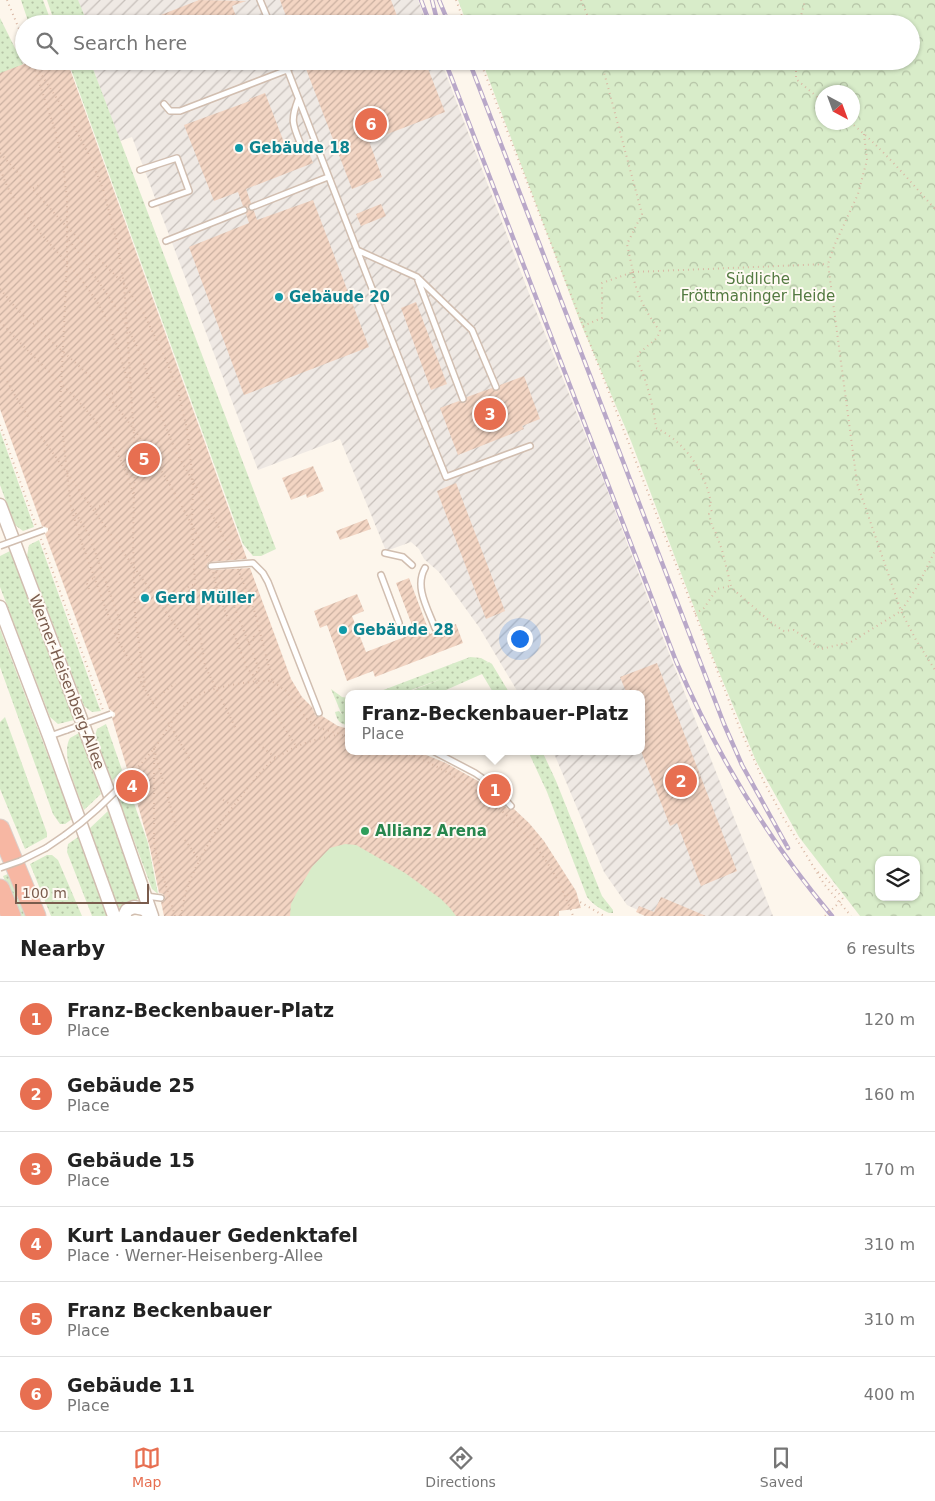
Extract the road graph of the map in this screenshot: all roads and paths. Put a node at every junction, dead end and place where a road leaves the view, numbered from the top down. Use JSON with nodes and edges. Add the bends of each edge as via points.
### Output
{"nodes":[{"id":1,"x":7,"y":0,"type":"edge"},
{"id":2,"x":260,"y":0,"type":"edge"},
{"id":3,"x":456,"y":0,"type":"edge"},
{"id":4,"x":581,"y":0,"type":"edge"},
{"id":5,"x":805,"y":0,"type":"edge"},
{"id":6,"x":266,"y":15,"type":"edge"},
{"id":7,"x":462,"y":15,"type":"edge"},
{"id":8,"x":587,"y":15,"type":"edge"},
{"id":9,"x":801,"y":15,"type":"edge"},
{"id":10,"x":15,"y":19,"type":"edge"},
{"id":11,"x":35,"y":70,"type":"edge"},
{"id":12,"x":38,"y":70,"type":"edge"},
{"id":13,"x":287,"y":70,"type":"joint"},
{"id":14,"x":483,"y":70,"type":"edge"},
{"id":15,"x":603,"y":70,"type":"edge"},
{"id":16,"x":796,"y":70,"type":"edge"},
{"id":17,"x":815,"y":95,"type":"edge"},
{"id":18,"x":298,"y":100,"type":"junction"},
{"id":19,"x":164,"y":104,"type":"dead end"},
{"id":20,"x":859,"y":130,"type":"edge"},
{"id":21,"x":864,"y":134,"type":"junction"},
{"id":22,"x":300,"y":145,"type":"dead end"},
{"id":23,"x":0,"y":153,"type":"edge"},
{"id":24,"x":0,"y":165,"type":"edge"},
{"id":25,"x":140,"y":170,"type":"dead end"},
{"id":26,"x":328,"y":177,"type":"junction"},
{"id":27,"x":42,"y":184,"type":"dead end"},
{"id":28,"x":32,"y":188,"type":"junction"},
{"id":29,"x":152,"y":204,"type":"dead end"},
{"id":30,"x":252,"y":207,"type":"dead end"},
{"id":31,"x":935,"y":209,"type":"edge"},
{"id":32,"x":244,"y":210,"type":"dead end"},
{"id":33,"x":66,"y":226,"type":"junction"},
{"id":34,"x":67,"y":239,"type":"junction"},
{"id":35,"x":166,"y":241,"type":"dead end"},
{"id":36,"x":357,"y":250,"type":"junction"},
{"id":37,"x":67,"y":263,"type":"junction"},
{"id":38,"x":828,"y":264,"type":"junction"},
{"id":39,"x":633,"y":272,"type":"junction"},
{"id":40,"x":417,"y":277,"type":"junction"},
{"id":41,"x":124,"y":284,"type":"junction"},
{"id":42,"x":0,"y":289,"type":"edge"},
{"id":43,"x":44,"y":318,"type":"dead end"},
{"id":44,"x":0,"y":322,"type":"edge"},
{"id":45,"x":33,"y":324,"type":"junction"},
{"id":46,"x":583,"y":326,"type":"junction"},
{"id":47,"x":127,"y":329,"type":"junction"},
{"id":48,"x":62,"y":351,"type":"junction"},
{"id":49,"x":0,"y":368,"type":"edge"},
{"id":50,"x":61,"y":384,"type":"junction"},
{"id":51,"x":496,"y":387,"type":"dead end"},
{"id":52,"x":117,"y":392,"type":"dead end"},
{"id":53,"x":107,"y":395,"type":"junction"},
{"id":54,"x":132,"y":397,"type":"junction"},
{"id":55,"x":463,"y":399,"type":"dead end"},
{"id":56,"x":0,"y":425,"type":"edge"},
{"id":57,"x":134,"y":430,"type":"junction"},
{"id":58,"x":530,"y":446,"type":"dead end"},
{"id":59,"x":66,"y":472,"type":"junction"},
{"id":60,"x":193,"y":481,"type":"junction"},
{"id":61,"x":110,"y":501,"type":"dead end"},
{"id":62,"x":135,"y":502,"type":"junction"},
{"id":63,"x":0,"y":505,"type":"edge"},
{"id":64,"x":71,"y":507,"type":"junction"},
{"id":65,"x":94,"y":510,"type":"junction"},
{"id":66,"x":192,"y":524,"type":"junction"},
{"id":67,"x":36,"y":526,"type":"dead end"},
{"id":68,"x":44,"y":530,"type":"dead end"},
{"id":69,"x":41,"y":539,"type":"dead end"},
{"id":70,"x":0,"y":546,"type":"edge"},
{"id":71,"x":935,"y":551,"type":"edge"},
{"id":72,"x":385,"y":553,"type":"dead end"},
{"id":73,"x":237,"y":564,"type":"junction"},
{"id":74,"x":133,"y":565,"type":"junction"},
{"id":75,"x":412,"y":565,"type":"dead end"},
{"id":76,"x":212,"y":566,"type":"junction"},
{"id":77,"x":425,"y":568,"type":"dead end"},
{"id":78,"x":380,"y":575,"type":"dead end"},
{"id":79,"x":94,"y":578,"type":"junction"},
{"id":80,"x":195,"y":584,"type":"junction"},
{"id":81,"x":731,"y":586,"type":"junction"},
{"id":82,"x":89,"y":589,"type":"dead end"},
{"id":83,"x":183,"y":589,"type":"dead end"},
{"id":84,"x":0,"y":607,"type":"edge"},
{"id":85,"x":902,"y":611,"type":"junction"},
{"id":86,"x":695,"y":614,"type":"junction"},
{"id":87,"x":399,"y":623,"type":"dead end"},
{"id":88,"x":435,"y":628,"type":"dead end"},
{"id":89,"x":252,"y":632,"type":"dead end"},
{"id":90,"x":118,"y":640,"type":"junction"},
{"id":91,"x":248,"y":642,"type":"junction"},
{"id":92,"x":205,"y":666,"type":"junction"},
{"id":93,"x":935,"y":670,"type":"edge"},
{"id":94,"x":254,"y":676,"type":"junction"},
{"id":95,"x":256,"y":681,"type":"junction"},
{"id":96,"x":272,"y":681,"type":"junction"},
{"id":97,"x":176,"y":684,"type":"dead end"},
{"id":98,"x":146,"y":689,"type":"junction"},
{"id":99,"x":215,"y":689,"type":"junction"},
{"id":100,"x":262,"y":697,"type":"dead end"},
{"id":101,"x":152,"y":702,"type":"junction"},
{"id":102,"x":104,"y":710,"type":"dead end"},
{"id":103,"x":273,"y":710,"type":"dead end"},
{"id":104,"x":319,"y":713,"type":"dead end"},
{"id":105,"x":111,"y":714,"type":"dead end"},
{"id":106,"x":170,"y":724,"type":"junction"},
{"id":107,"x":236,"y":729,"type":"dead end"},
{"id":108,"x":337,"y":735,"type":"junction"},
{"id":109,"x":49,"y":736,"type":"junction"},
{"id":110,"x":345,"y":736,"type":"edge"},
{"id":111,"x":251,"y":738,"type":"dead end"},
{"id":112,"x":297,"y":746,"type":"junction"},
{"id":113,"x":154,"y":749,"type":"junction"},
{"id":114,"x":411,"y":755,"type":"edge"},
{"id":115,"x":441,"y":755,"type":"edge"},
{"id":116,"x":276,"y":758,"type":"junction"},
{"id":117,"x":130,"y":776,"type":"joint"},
{"id":118,"x":208,"y":791,"type":"dead end"},
{"id":119,"x":223,"y":800,"type":"dead end"},
{"id":120,"x":233,"y":806,"type":"junction"},
{"id":121,"x":510,"y":806,"type":"dead end"},
{"id":122,"x":176,"y":826,"type":"dead end"},
{"id":123,"x":0,"y":830,"type":"edge"},
{"id":124,"x":185,"y":840,"type":"dead end"},
{"id":125,"x":200,"y":861,"type":"junction"},
{"id":126,"x":0,"y":868,"type":"edge"},
{"id":127,"x":817,"y":872,"type":"junction"},
{"id":128,"x":0,"y":889,"type":"edge"},
{"id":129,"x":563,"y":891,"type":"junction"},
{"id":130,"x":145,"y":895,"type":"junction"},
{"id":131,"x":161,"y":898,"type":"dead end"},
{"id":132,"x":11,"y":916,"type":"edge"},
{"id":133,"x":36,"y":916,"type":"edge"},
{"id":134,"x":114,"y":916,"type":"edge"},
{"id":135,"x":124,"y":916,"type":"edge"},
{"id":136,"x":152,"y":916,"type":"edge"},
{"id":137,"x":175,"y":916,"type":"edge"},
{"id":138,"x":181,"y":916,"type":"edge"},
{"id":139,"x":572,"y":916,"type":"edge"},
{"id":140,"x":604,"y":916,"type":"edge"},
{"id":141,"x":825,"y":916,"type":"edge"},
{"id":142,"x":851,"y":916,"type":"edge"}],
"edges":[{"from":1,"to":10,"type":"path"},
{"from":2,"to":6,"type":"lane"},
{"from":3,"to":7,"type":"path"},
{"from":4,"to":8,"type":"path"},
{"from":5,"to":9,"type":"path"},
{"from":11,"to":33,"type":"path","via":[[56,130],[63,165]]},
{"from":12,"to":41,"type":"path","via":[[90,155],[117,242]]},
{"from":13,"to":18,"type":"lane"},
{"from":13,"to":19,"type":"lane","via":[[180,111],[170,111]]},
{"from":14,"to":46,"type":"path"},
{"from":15,"to":39,"type":"path","via":[[642,214],[627,244]]},
{"from":16,"to":17,"type":"path","via":[[796,79]]},
{"from":18,"to":22,"type":"lane","via":[[292,115]]},
{"from":18,"to":26,"type":"lane"},
{"from":20,"to":21,"type":"path"},
{"from":21,"to":31,"type":"path"},
{"from":21,"to":38,"type":"path","via":[[867,160],[863,177]]},
{"from":23,"to":28,"type":"path"},
{"from":24,"to":37,"type":"path","via":[[17,202]]},
{"from":25,"to":29,"type":"lane","via":[[177,158],[189,191]]},
{"from":26,"to":30,"type":"lane"},
{"from":26,"to":36,"type":"lane"},
{"from":27,"to":28,"type":"path"},
{"from":28,"to":33,"type":"path"},
{"from":32,"to":35,"type":"lane"},
{"from":33,"to":34,"type":"path"},
{"from":33,"to":41,"type":"path"},
{"from":34,"to":37,"type":"path"},
{"from":34,"to":47,"type":"path","via":[[123,318]]},
{"from":36,"to":40,"type":"lane"},
{"from":36,"to":58,"type":"lane","via":[[446,477]]},
{"from":37,"to":48,"type":"path"},
{"from":37,"to":54,"type":"path","via":[[104,312],[115,337]]},
{"from":38,"to":39,"type":"path"},
{"from":38,"to":85,"type":"path","via":[[857,483]]},
{"from":39,"to":46,"type":"path","via":[[602,283],[602,318]]},
{"from":39,"to":81,"type":"path","via":[[643,307],[660,331],[657,338],[638,354],[637,361],[651,400],[656,428],[675,438],[704,477],[712,512],[709,514]]},
{"from":40,"to":51,"type":"lane","via":[[472,330]]},
{"from":40,"to":55,"type":"lane"},
{"from":41,"to":47,"type":"path"},
{"from":41,"to":60,"type":"path","via":[[156,338],[179,395]]},
{"from":42,"to":45,"type":"path"},
{"from":43,"to":45,"type":"path"},
{"from":44,"to":50,"type":"path"},
{"from":45,"to":48,"type":"path"},
{"from":46,"to":86,"type":"path"},
{"from":47,"to":54,"type":"path"},
{"from":47,"to":60,"type":"path","via":[[142,357],[170,438]]},
{"from":48,"to":50,"type":"path"},
{"from":48,"to":53,"type":"path"},
{"from":49,"to":59,"type":"path","via":[[35,428]]},
{"from":50,"to":59,"type":"path"},
{"from":50,"to":62,"type":"path","via":[[93,416],[113,444],[130,479]]},
{"from":52,"to":53,"type":"path"},
{"from":53,"to":57,"type":"path"},
{"from":54,"to":57,"type":"path"},
{"from":56,"to":67,"type":"path"},
{"from":57,"to":62,"type":"path"},
{"from":57,"to":66,"type":"path"},
{"from":59,"to":64,"type":"path"},
{"from":59,"to":65,"type":"path"},
{"from":60,"to":66,"type":"path"},
{"from":60,"to":73,"type":"path"},
{"from":61,"to":65,"type":"path"},
{"from":62,"to":74,"type":"path"},
{"from":63,"to":130,"type":"street","name":"Werner-Heisenberg-Allee"},
{"from":64,"to":79,"type":"path"},
{"from":64,"to":90,"type":"path","via":[[89,535],[120,621]]},
{"from":65,"to":74,"type":"path"},
{"from":66,"to":76,"type":"path"},
{"from":66,"to":80,"type":"path"},
{"from":68,"to":70,"type":"lane","bridge":true},
{"from":69,"to":102,"type":"path"},
{"from":71,"to":85,"type":"path"},
{"from":72,"to":75,"type":"lane","via":[[403,557]]},
{"from":73,"to":76,"type":"lane"},
{"from":73,"to":96,"type":"path","via":[[255,613]]},
{"from":73,"to":104,"type":"lane","via":[[253,563],[263,573]]},
{"from":74,"to":92,"type":"path"},
{"from":74,"to":98,"type":"path","via":[[135,615]]},
{"from":76,"to":91,"type":"path","via":[[224,582]]},
{"from":76,"to":94,"type":"path","via":[[218,593],[247,668]]},
{"from":77,"to":88,"type":"lane","via":[[420,587]]},
{"from":78,"to":87,"type":"lane"},
{"from":79,"to":82,"type":"path","via":[[86,581]]},
{"from":79,"to":90,"type":"path"},
{"from":80,"to":83,"type":"path"},
{"from":80,"to":92,"type":"path"},
{"from":81,"to":85,"type":"path","via":[[773,624],[784,631],[794,630],[821,649],[852,642]]},
{"from":81,"to":86,"type":"path","via":[[717,590],[704,608]]},
{"from":84,"to":109,"type":"street"},
{"from":85,"to":93,"type":"path"},
{"from":86,"to":127,"type":"path","via":[[764,782]]},
{"from":89,"to":91,"type":"path","via":[[255,639]]},
{"from":90,"to":98,"type":"path"},
{"from":91,"to":94,"type":"path","via":[[259,670]]},
{"from":92,"to":99,"type":"path"},
{"from":94,"to":95,"type":"path"},
{"from":95,"to":96,"type":"path"},
{"from":95,"to":99,"type":"path"},
{"from":95,"to":100,"type":"path"},
{"from":96,"to":108,"type":"path","via":[[285,690],[307,720]]},
{"from":97,"to":101,"type":"path"},
{"from":98,"to":101,"type":"path"},
{"from":99,"to":106,"type":"path","via":[[190,701]]},
{"from":99,"to":107,"type":"path"},
{"from":101,"to":106,"type":"path"},
{"from":103,"to":112,"type":"path"},
{"from":105,"to":109,"type":"lane","bridge":true},
{"from":106,"to":113,"type":"path"},
{"from":106,"to":118,"type":"path"},
{"from":108,"to":110,"type":"path"},
{"from":108,"to":112,"type":"path"},
{"from":109,"to":134,"type":"street"},
{"from":111,"to":116,"type":"path"},
{"from":112,"to":116,"type":"path"},
{"from":113,"to":117,"type":"path"},
{"from":113,"to":122,"type":"path"},
{"from":113,"to":137,"type":"path","via":[[154,846]]},
{"from":114,"to":129,"type":"path","via":[[455,777],[512,821],[536,848]]},
{"from":115,"to":121,"type":"lane","via":[[491,784]]},
{"from":116,"to":120,"type":"path"},
{"from":117,"to":126,"type":"lane","bridge":true,"via":[[84,822],[46,848]]},
{"from":119,"to":120,"type":"path"},
{"from":120,"to":125,"type":"path"},
{"from":123,"to":133,"type":"highway"},
{"from":124,"to":125,"type":"path"},
{"from":125,"to":138,"type":"path","via":[[188,884]]},
{"from":127,"to":141,"type":"path","bridge":true,"via":[[843,899]]},
{"from":127,"to":142,"type":"path"},
{"from":128,"to":132,"type":"highway"},
{"from":129,"to":139,"type":"path"},
{"from":129,"to":140,"type":"path"},
{"from":130,"to":131,"type":"lane"},
{"from":130,"to":136,"type":"street","name":"Werner-Heisenberg-Allee"},
{"from":135,"to":136,"type":"street","via":[[134,907],[144,909]]}]}
